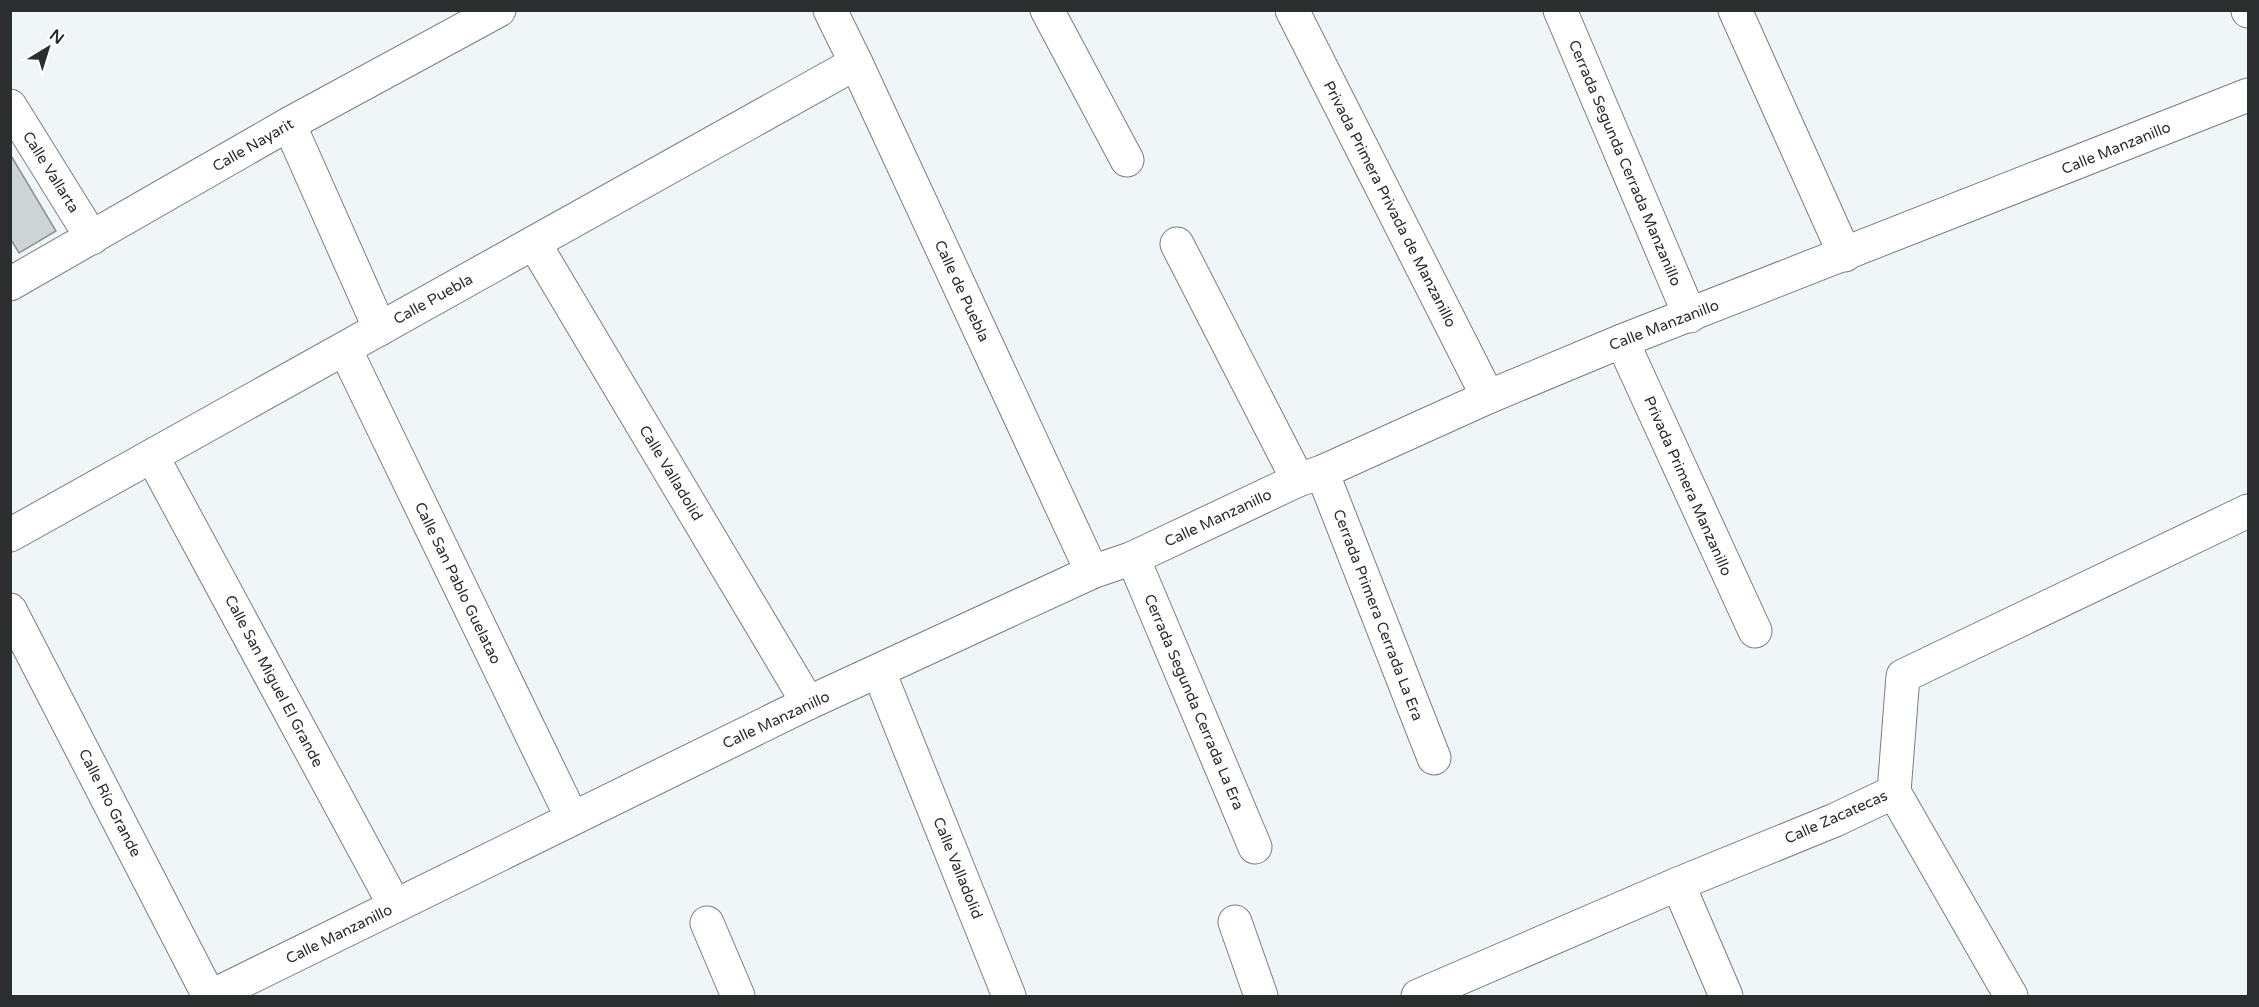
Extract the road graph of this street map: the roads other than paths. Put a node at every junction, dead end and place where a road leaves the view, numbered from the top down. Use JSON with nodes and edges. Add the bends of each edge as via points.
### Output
{"nodes":[{"id":1,"x":499,"y":10,"type":"edge"},
{"id":2,"x":830,"y":10,"type":"edge"},
{"id":3,"x":1047,"y":10,"type":"edge"},
{"id":4,"x":1292,"y":10,"type":"edge"},
{"id":5,"x":1560,"y":10,"type":"edge"},
{"id":6,"x":1735,"y":10,"type":"edge"},
{"id":7,"x":856,"y":63,"type":"junction"},
{"id":8,"x":2248,"y":95,"type":"edge"},
{"id":9,"x":10,"y":106,"type":"edge"},
{"id":10,"x":289,"y":124,"type":"junction"},
{"id":11,"x":1127,"y":160,"type":"dead end"},
{"id":12,"x":92,"y":238,"type":"junction"},
{"id":13,"x":534,"y":243,"type":"junction"},
{"id":14,"x":1177,"y":244,"type":"dead end"},
{"id":15,"x":1845,"y":255,"type":"junction"},
{"id":16,"x":10,"y":284,"type":"edge"},
{"id":17,"x":1690,"y":316,"type":"junction"},
{"id":18,"x":380,"y":329,"type":"junction"},
{"id":19,"x":1622,"y":341,"type":"junction"},
{"id":20,"x":345,"y":349,"type":"junction"},
{"id":21,"x":1488,"y":397,"type":"junction"},
{"id":22,"x":152,"y":456,"type":"junction"},
{"id":23,"x":1310,"y":476,"type":"junction"},
{"id":24,"x":2248,"y":511,"type":"edge"},
{"id":25,"x":10,"y":535,"type":"edge"},
{"id":26,"x":1133,"y":558,"type":"junction"},
{"id":27,"x":1092,"y":572,"type":"junction"},
{"id":28,"x":10,"y":610,"type":"edge"},
{"id":29,"x":1755,"y":631,"type":"dead end"},
{"id":30,"x":879,"y":672,"type":"junction"},
{"id":31,"x":808,"y":704,"type":"junction"},
{"id":32,"x":1434,"y":758,"type":"dead end"},
{"id":33,"x":1894,"y":792,"type":"junction"},
{"id":34,"x":572,"y":818,"type":"junction"},
{"id":35,"x":1255,"y":848,"type":"dead end"},
{"id":36,"x":1678,"y":884,"type":"junction"},
{"id":37,"x":395,"y":906,"type":"junction"},
{"id":38,"x":1234,"y":922,"type":"dead end"},
{"id":39,"x":707,"y":923,"type":"dead end"},
{"id":40,"x":210,"y":996,"type":"edge"},
{"id":41,"x":738,"y":996,"type":"edge"},
{"id":42,"x":1009,"y":996,"type":"edge"},
{"id":43,"x":1261,"y":996,"type":"edge"},
{"id":44,"x":1418,"y":996,"type":"edge"},
{"id":45,"x":1726,"y":996,"type":"edge"},
{"id":46,"x":2011,"y":996,"type":"edge"}],
"edges":[{"from":1,"to":10,"type":"street","name":"Calle Nayarit"},
{"from":2,"to":7,"type":"street","name":"Calle de Puebla"},
{"from":3,"to":11,"type":"street"},
{"from":4,"to":21,"type":"street","name":"Privada Primera Privada de Manzanillo"},
{"from":5,"to":17,"type":"street","name":"Cerrada Segunda Cerrada Manzanillo"},
{"from":6,"to":15,"type":"street"},
{"from":7,"to":13,"type":"street","name":"Calle Puebla"},
{"from":7,"to":27,"type":"street","name":"Calle de Puebla"},
{"from":8,"to":15,"type":"street","name":"Calle Manzanillo"},
{"from":9,"to":12,"type":"street","name":"Calle Vallarta"},
{"from":10,"to":12,"type":"street","name":"Calle Nayarit"},
{"from":10,"to":18,"type":"street"},
{"from":12,"to":16,"type":"street","name":"Calle Nayarit"},
{"from":13,"to":18,"type":"street","name":"Calle Puebla"},
{"from":13,"to":31,"type":"street","name":"Calle Valladolid"},
{"from":14,"to":23,"type":"street","name":"Cerrada Primera Cerrada La Era"},
{"from":15,"to":17,"type":"street","name":"Calle Manzanillo"},
{"from":17,"to":19,"type":"street","name":"Calle Manzanillo"},
{"from":18,"to":20,"type":"street","name":"Calle Puebla"},
{"from":19,"to":21,"type":"street","name":"Calle Manzanillo"},
{"from":19,"to":29,"type":"street","name":"Privada Primera Manzanillo"},
{"from":20,"to":22,"type":"street","name":"Calle Puebla"},
{"from":20,"to":34,"type":"street","name":"Calle San Pablo Guelatao"},
{"from":21,"to":23,"type":"street","name":"Calle Manzanillo"},
{"from":22,"to":25,"type":"street","name":"Calle Puebla"},
{"from":22,"to":37,"type":"street","name":"Calle San Miguel El Grande"},
{"from":23,"to":26,"type":"street","name":"Calle Manzanillo"},
{"from":23,"to":32,"type":"street","name":"Cerrada Primera Cerrada La Era"},
{"from":24,"to":33,"type":"street","name":"Calle Zacatecas","via":[[1904,676]]},
{"from":26,"to":27,"type":"street","name":"Calle Manzanillo"},
{"from":26,"to":35,"type":"street","name":"Cerrada Segunda Cerrada La Era"},
{"from":27,"to":30,"type":"street","name":"Calle Manzanillo"},
{"from":28,"to":40,"type":"street","name":"Calle Río Grande"},
{"from":30,"to":31,"type":"street","name":"Calle Manzanillo"},
{"from":30,"to":42,"type":"street","name":"Calle Valladolid"},
{"from":31,"to":34,"type":"street","name":"Calle Manzanillo"},
{"from":33,"to":36,"type":"street","name":"Calle Zacatecas"},
{"from":33,"to":46,"type":"street"},
{"from":34,"to":37,"type":"street","name":"Calle Manzanillo"},
{"from":36,"to":44,"type":"street","name":"Calle Zacatecas"},
{"from":36,"to":45,"type":"street"},
{"from":37,"to":40,"type":"street","name":"Calle Manzanillo"},
{"from":38,"to":43,"type":"street"},
{"from":39,"to":41,"type":"street"}]}
